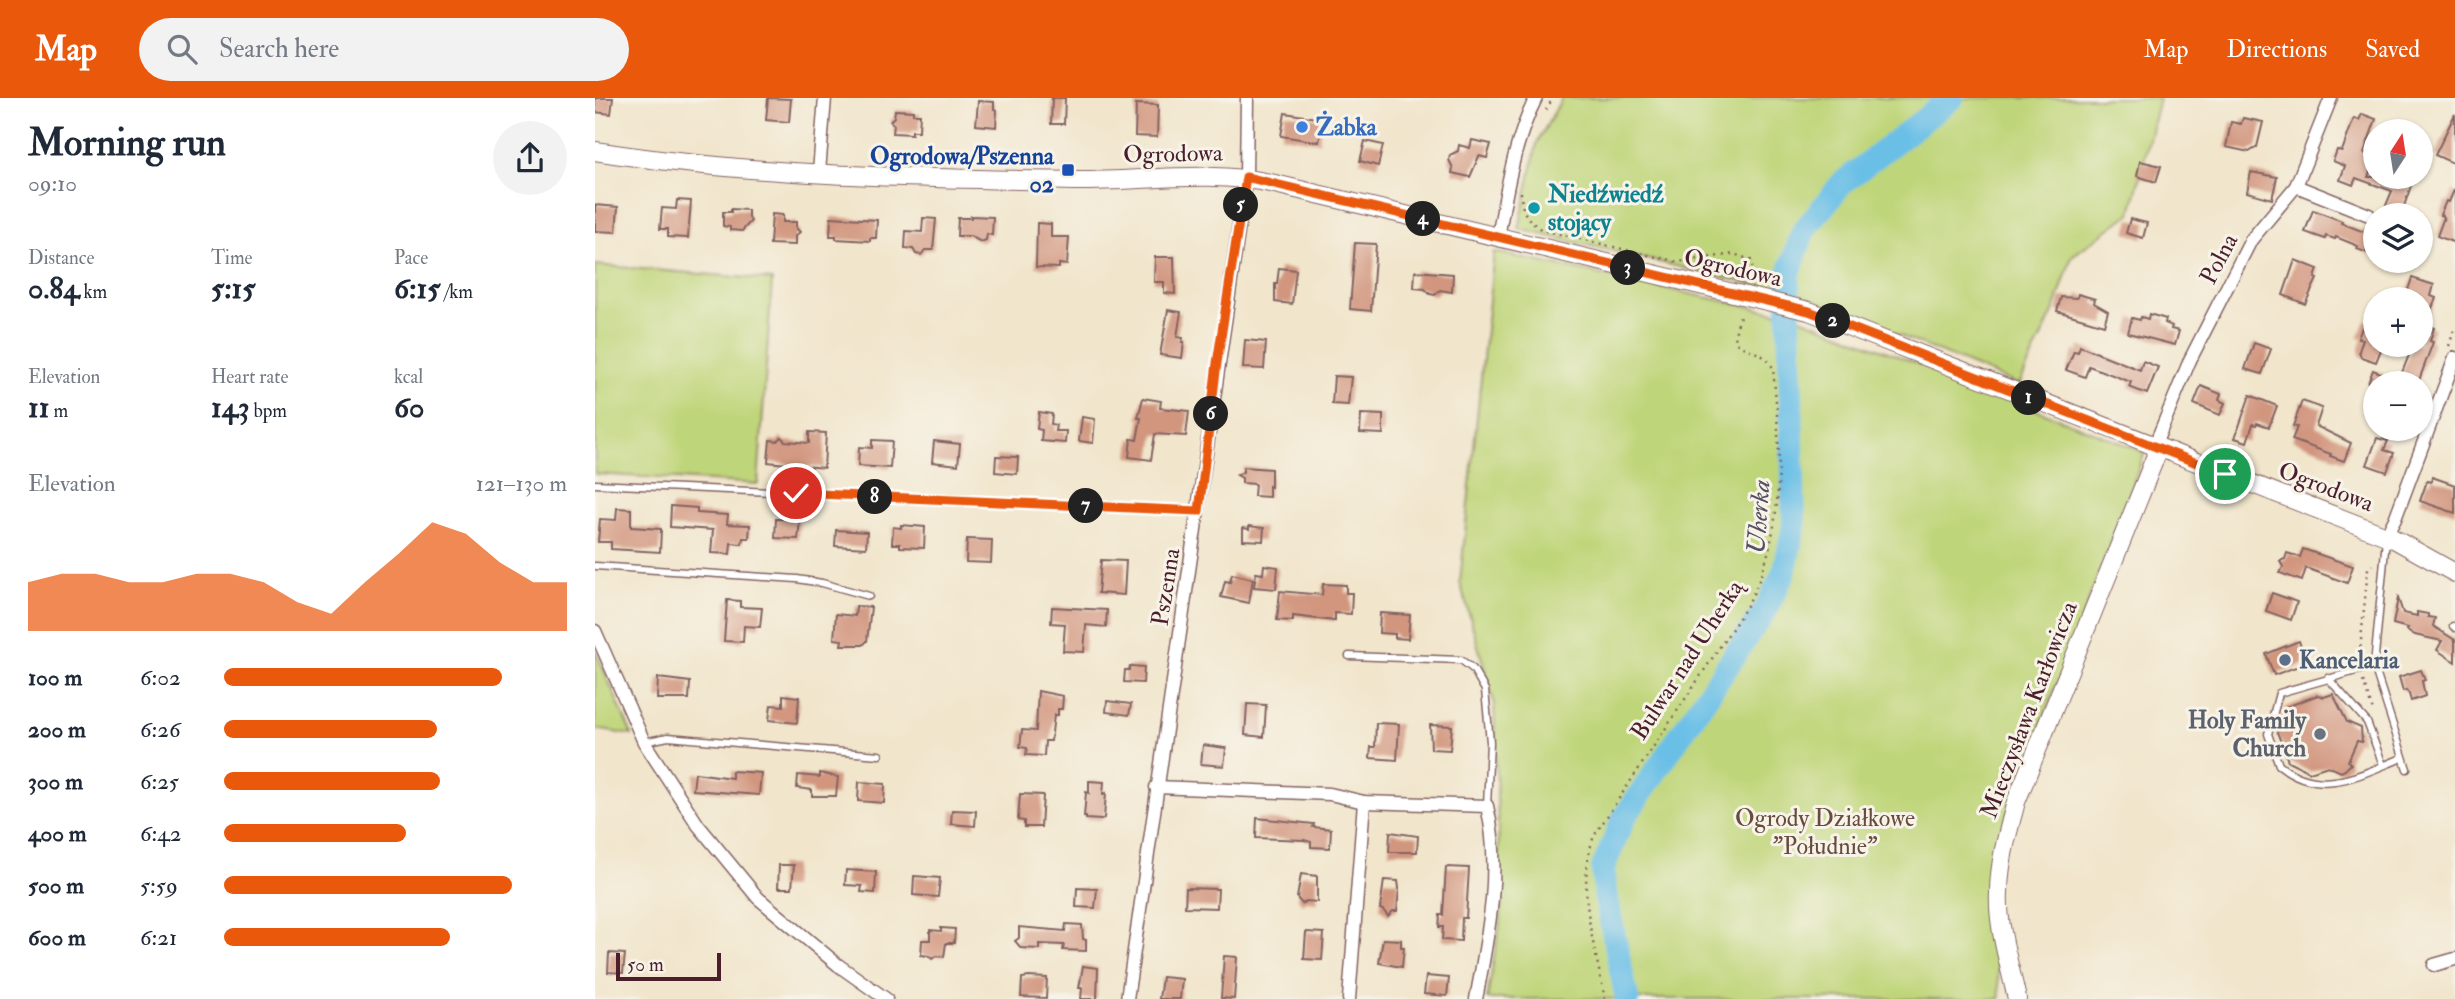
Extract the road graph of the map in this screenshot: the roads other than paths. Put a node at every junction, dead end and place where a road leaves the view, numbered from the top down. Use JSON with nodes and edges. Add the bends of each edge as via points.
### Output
{"nodes":[{"id":1,"x":825,"y":98,"type":"edge"},
{"id":2,"x":1247,"y":98,"type":"edge"},
{"id":3,"x":1536,"y":98,"type":"edge"},
{"id":4,"x":2332,"y":98,"type":"edge"},
{"id":5,"x":595,"y":151,"type":"edge"},
{"id":6,"x":819,"y":172,"type":"junction"},
{"id":7,"x":1246,"y":177,"type":"junction"},
{"id":8,"x":2296,"y":186,"type":"junction"},
{"id":9,"x":2363,"y":213,"type":"edge"},
{"id":10,"x":1499,"y":237,"type":"junction"},
{"id":11,"x":2455,"y":358,"type":"edge"},
{"id":12,"x":2156,"y":447,"type":"junction"},
{"id":13,"x":595,"y":484,"type":"edge"},
{"id":14,"x":1199,"y":511,"type":"junction"},
{"id":15,"x":2386,"y":536,"type":"junction"},
{"id":16,"x":595,"y":566,"type":"edge"},
{"id":17,"x":2455,"y":573,"type":"edge"},
{"id":18,"x":869,"y":596,"type":"dead end"},
{"id":19,"x":595,"y":631,"type":"edge"},
{"id":20,"x":1349,"y":656,"type":"dead end"},
{"id":21,"x":2374,"y":666,"type":"junction"},
{"id":22,"x":2328,"y":678,"type":"junction"},
{"id":23,"x":644,"y":742,"type":"junction"},
{"id":24,"x":879,"y":755,"type":"dead end"},
{"id":25,"x":2402,"y":758,"type":"junction"},
{"id":26,"x":2383,"y":765,"type":"junction"},
{"id":27,"x":2407,"y":769,"type":"dead end"},
{"id":28,"x":1156,"y":787,"type":"junction"},
{"id":29,"x":1364,"y":802,"type":"junction"},
{"id":30,"x":1487,"y":806,"type":"junction"},
{"id":31,"x":2455,"y":959,"type":"edge"},
{"id":32,"x":2434,"y":965,"type":"dead end"},
{"id":33,"x":886,"y":999,"type":"edge"},
{"id":34,"x":1127,"y":999,"type":"edge"},
{"id":35,"x":1349,"y":999,"type":"edge"},
{"id":36,"x":1476,"y":999,"type":"edge"},
{"id":37,"x":2017,"y":999,"type":"edge"}],
"edges":[{"from":1,"to":6,"type":"street"},
{"from":2,"to":7,"type":"street","name":"Pszenna"},
{"from":3,"to":10,"type":"street","via":[[1515,153]]},
{"from":4,"to":8,"type":"street","name":"Polna"},
{"from":5,"to":6,"type":"street","name":"Ogrodowa"},
{"from":6,"to":7,"type":"street","name":"Ogrodowa","via":[[1077,181]]},
{"from":7,"to":10,"type":"street","name":"Ogrodowa"},
{"from":7,"to":14,"type":"street","name":"Pszenna"},
{"from":8,"to":9,"type":"street"},
{"from":8,"to":12,"type":"street","name":"Polna","via":[[2251,240],[2190,360]]},
{"from":10,"to":12,"type":"street","name":"Ogrodowa","via":[[1809,311]]},
{"from":11,"to":15,"type":"street","name":"Ogrodowa"},
{"from":12,"to":15,"type":"street","name":"Ogrodowa"},
{"from":12,"to":37,"type":"street","name":"Mieczysława Karłowicza","via":[[2015,802],[1998,894]]},
{"from":13,"to":14,"type":"lane"},
{"from":14,"to":28,"type":"street","name":"Pszenna"},
{"from":15,"to":17,"type":"street"},
{"from":15,"to":21,"type":"lane"},
{"from":16,"to":18,"type":"lane","via":[[797,579]]},
{"from":19,"to":23,"type":"street"},
{"from":20,"to":30,"type":"lane","via":[[1461,660],[1473,669],[1485,690],[1490,742]]},
{"from":21,"to":22,"type":"lane"},
{"from":21,"to":25,"type":"lane"},
{"from":22,"to":26,"type":"lane","via":[[2367,722]]},
{"from":22,"to":26,"type":"lane","via":[[2283,690],[2276,698],[2268,734],[2279,765],[2317,782],[2345,781]]},
{"from":23,"to":24,"type":"lane","via":[[668,737]]},
{"from":23,"to":33,"type":"street","via":[[698,825],[758,898]]},
{"from":25,"to":26,"type":"lane"},
{"from":25,"to":27,"type":"lane"},
{"from":28,"to":29,"type":"street","via":[[1330,794]]},
{"from":28,"to":34,"type":"street","name":"Pszenna"},
{"from":29,"to":30,"type":"street"},
{"from":29,"to":35,"type":"street"},
{"from":30,"to":36,"type":"street","via":[[1492,825],[1490,930]]},
{"from":31,"to":32,"type":"street"}]}
